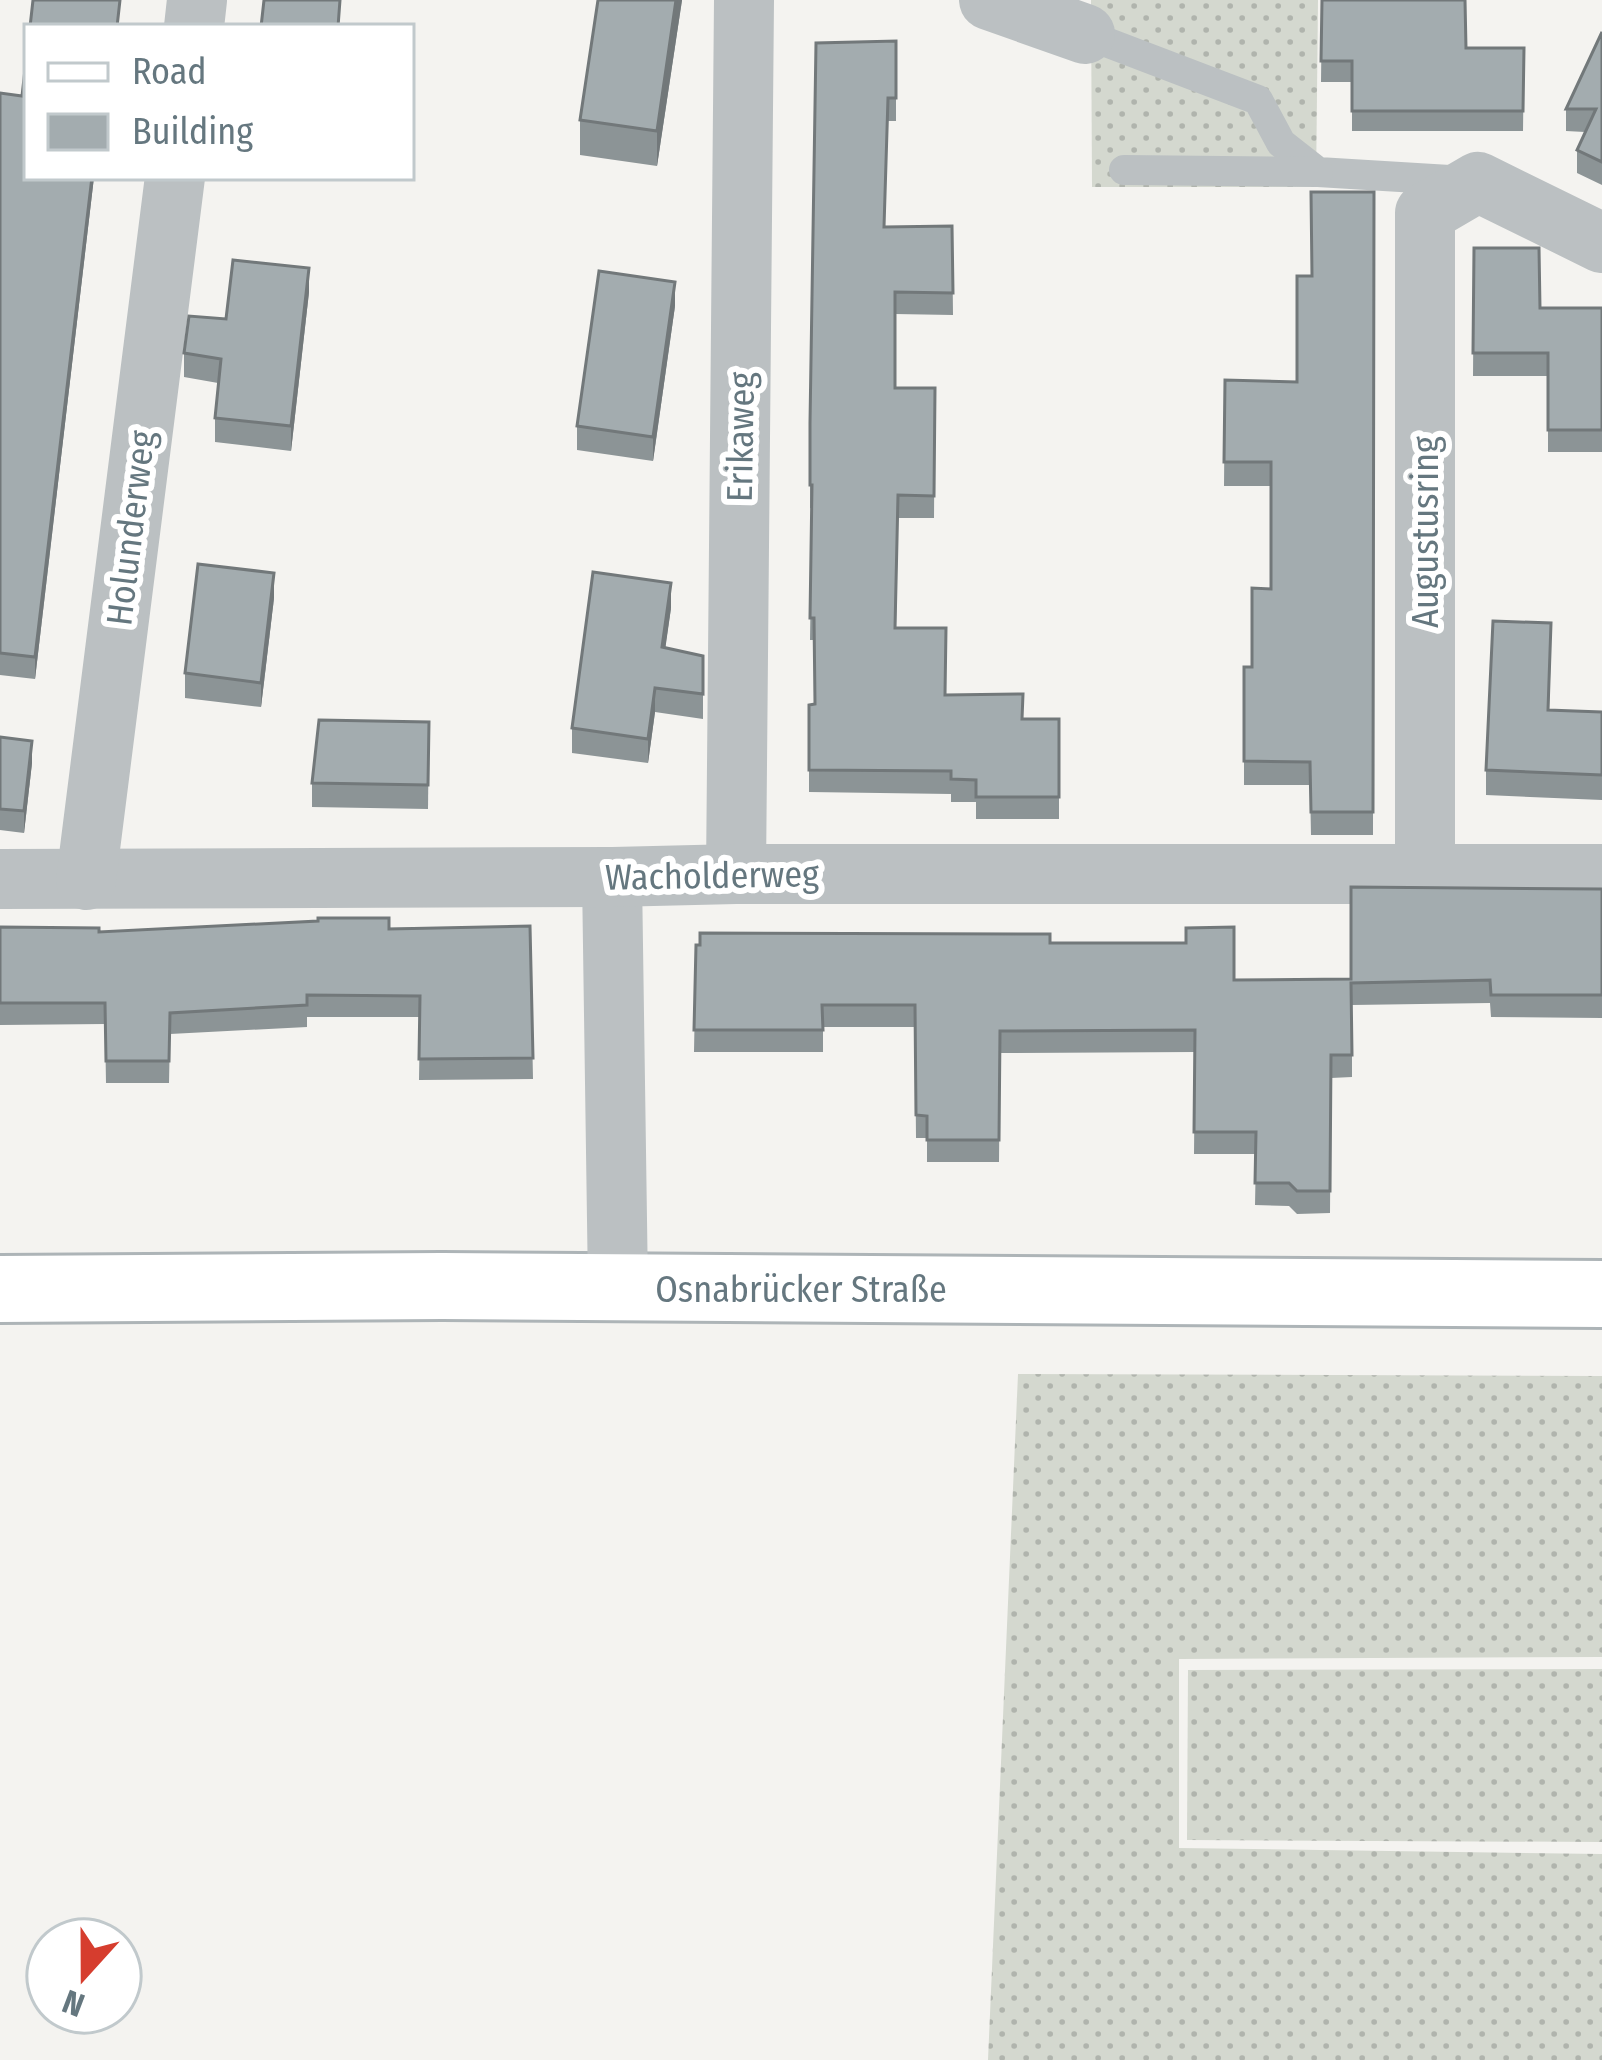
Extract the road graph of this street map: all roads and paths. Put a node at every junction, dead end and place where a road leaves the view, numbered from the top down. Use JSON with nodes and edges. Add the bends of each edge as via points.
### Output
{"nodes":[{"id":1,"x":744,"y":0,"type":"edge"},
{"id":2,"x":989,"y":0,"type":"edge"},
{"id":3,"x":1085,"y":34,"type":"joint"},
{"id":4,"x":1124,"y":170,"type":"dead end"},
{"id":5,"x":1318,"y":172,"type":"junction"},
{"id":6,"x":175,"y":180,"type":"edge"},
{"id":7,"x":1478,"y":182,"type":"junction"},
{"id":8,"x":1602,"y":243,"type":"edge"},
{"id":9,"x":1425,"y":873,"type":"junction"},
{"id":10,"x":736,"y":874,"type":"junction"},
{"id":11,"x":1602,"y":874,"type":"edge"},
{"id":12,"x":612,"y":877,"type":"junction"},
{"id":13,"x":0,"y":879,"type":"edge"},
{"id":14,"x":86,"y":880,"type":"junction"},
{"id":15,"x":618,"y":1288,"type":"junction"},
{"id":16,"x":0,"y":1289,"type":"edge"},
{"id":17,"x":1602,"y":1294,"type":"edge"}],
"edges":[{"from":1,"to":10,"type":"street","name":"Erikaweg"},
{"from":2,"to":3,"type":"street"},
{"from":3,"to":5,"type":"lane","via":[[1258,100],[1281,143]]},
{"from":4,"to":5,"type":"lane"},
{"from":5,"to":7,"type":"lane"},
{"from":6,"to":14,"type":"street","name":"Holunderweg"},
{"from":7,"to":8,"type":"street"},
{"from":7,"to":9,"type":"street","name":"Augustusring","via":[[1425,213]]},
{"from":9,"to":10,"type":"street","name":"Wacholderweg"},
{"from":9,"to":11,"type":"street"},
{"from":10,"to":12,"type":"street","name":"Wacholderweg"},
{"from":12,"to":14,"type":"street","name":"Wacholderweg"},
{"from":12,"to":15,"type":"street"},
{"from":13,"to":14,"type":"street","name":"Wacholderweg"},
{"from":15,"to":16,"type":"main road","name":"Osnabrücker Straße"},
{"from":15,"to":17,"type":"main road","name":"Osnabrücker Straße"}]}
